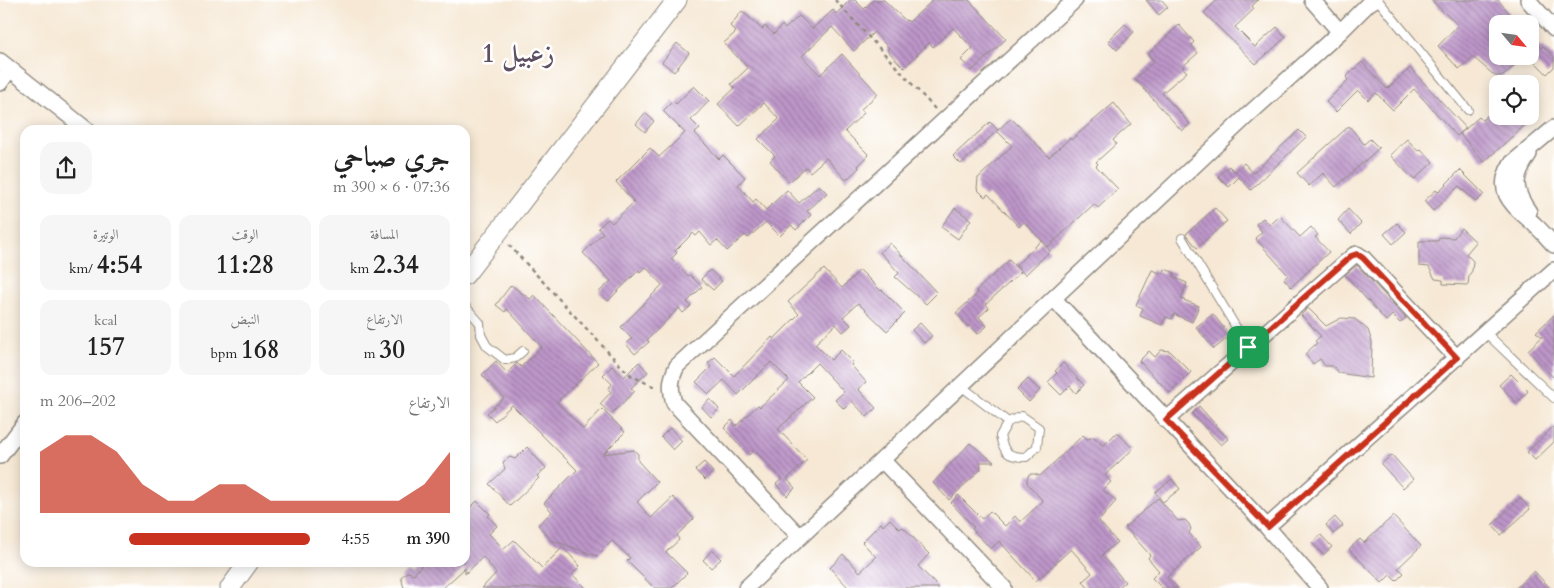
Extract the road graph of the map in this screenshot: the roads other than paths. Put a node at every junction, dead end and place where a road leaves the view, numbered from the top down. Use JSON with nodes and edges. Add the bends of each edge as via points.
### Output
{"nodes":[{"id":1,"x":677,"y":0,"type":"edge"},
{"id":2,"x":1075,"y":0,"type":"edge"},
{"id":3,"x":1312,"y":0,"type":"edge"},
{"id":4,"x":1528,"y":0,"type":"edge"},
{"id":5,"x":1373,"y":1,"type":"edge"},
{"id":6,"x":1554,"y":29,"type":"edge"},
{"id":7,"x":1340,"y":32,"type":"junction"},
{"id":8,"x":5,"y":65,"type":"edge"},
{"id":9,"x":0,"y":83,"type":"edge"},
{"id":10,"x":1468,"y":110,"type":"dead end"},
{"id":11,"x":81,"y":125,"type":"edge"},
{"id":12,"x":1554,"y":128,"type":"edge"},
{"id":13,"x":1182,"y":238,"type":"dead end"},
{"id":14,"x":1554,"y":245,"type":"edge"},
{"id":15,"x":470,"y":268,"type":"edge"},
{"id":16,"x":1554,"y":270,"type":"edge"},
{"id":17,"x":1054,"y":299,"type":"junction"},
{"id":18,"x":470,"y":312,"type":"edge"},
{"id":19,"x":1486,"y":333,"type":"junction"},
{"id":20,"x":1248,"y":347,"type":"junction"},
{"id":21,"x":523,"y":351,"type":"dead end"},
{"id":22,"x":1457,"y":358,"type":"junction"},
{"id":23,"x":961,"y":386,"type":"junction"},
{"id":24,"x":1554,"y":398,"type":"edge"},
{"id":25,"x":1166,"y":420,"type":"junction"},
{"id":26,"x":1008,"y":422,"type":"junction"},
{"id":27,"x":20,"y":430,"type":"edge"},
{"id":28,"x":0,"y":456,"type":"edge"},
{"id":29,"x":882,"y":460,"type":"junction"},
{"id":30,"x":1268,"y":527,"type":"junction"},
{"id":31,"x":800,"y":537,"type":"junction"},
{"id":32,"x":245,"y":567,"type":"edge"},
{"id":33,"x":1315,"y":586,"type":"edge"},
{"id":34,"x":230,"y":588,"type":"edge"},
{"id":35,"x":746,"y":588,"type":"edge"},
{"id":36,"x":1004,"y":588,"type":"edge"}],
"edges":[{"from":1,"to":15,"type":"street"},
{"from":2,"to":31,"type":"street","via":[[676,366],[670,390],[674,403]]},
{"from":3,"to":7,"type":"street"},
{"from":4,"to":6,"type":"street"},
{"from":5,"to":7,"type":"street"},
{"from":5,"to":10,"type":"lane"},
{"from":7,"to":17,"type":"street"},
{"from":8,"to":9,"type":"street"},
{"from":8,"to":11,"type":"street"},
{"from":12,"to":14,"type":"street","via":[[1535,145],[1520,169],[1517,187],[1535,225]]},
{"from":13,"to":20,"type":"lane"},
{"from":16,"to":19,"type":"street"},
{"from":17,"to":23,"type":"street"},
{"from":17,"to":25,"type":"street"},
{"from":18,"to":21,"type":"lane","via":[[480,323],[481,335],[493,352],[505,360],[515,358]]},
{"from":19,"to":22,"type":"street"},
{"from":19,"to":24,"type":"lane"},
{"from":20,"to":22,"type":"street","via":[[1357,254]]},
{"from":20,"to":25,"type":"street"},
{"from":22,"to":30,"type":"street"},
{"from":23,"to":26,"type":"lane"},
{"from":23,"to":29,"type":"street"},
{"from":25,"to":30,"type":"street"},
{"from":26,"to":26,"type":"lane","via":[[1000,436],[1003,449],[1013,457],[1026,457],[1037,447],[1039,428],[1022,416]]},
{"from":27,"to":28,"type":"street"},
{"from":29,"to":31,"type":"street"},
{"from":29,"to":36,"type":"street"},
{"from":30,"to":33,"type":"street"},
{"from":31,"to":35,"type":"street"},
{"from":32,"to":34,"type":"street"}]}
